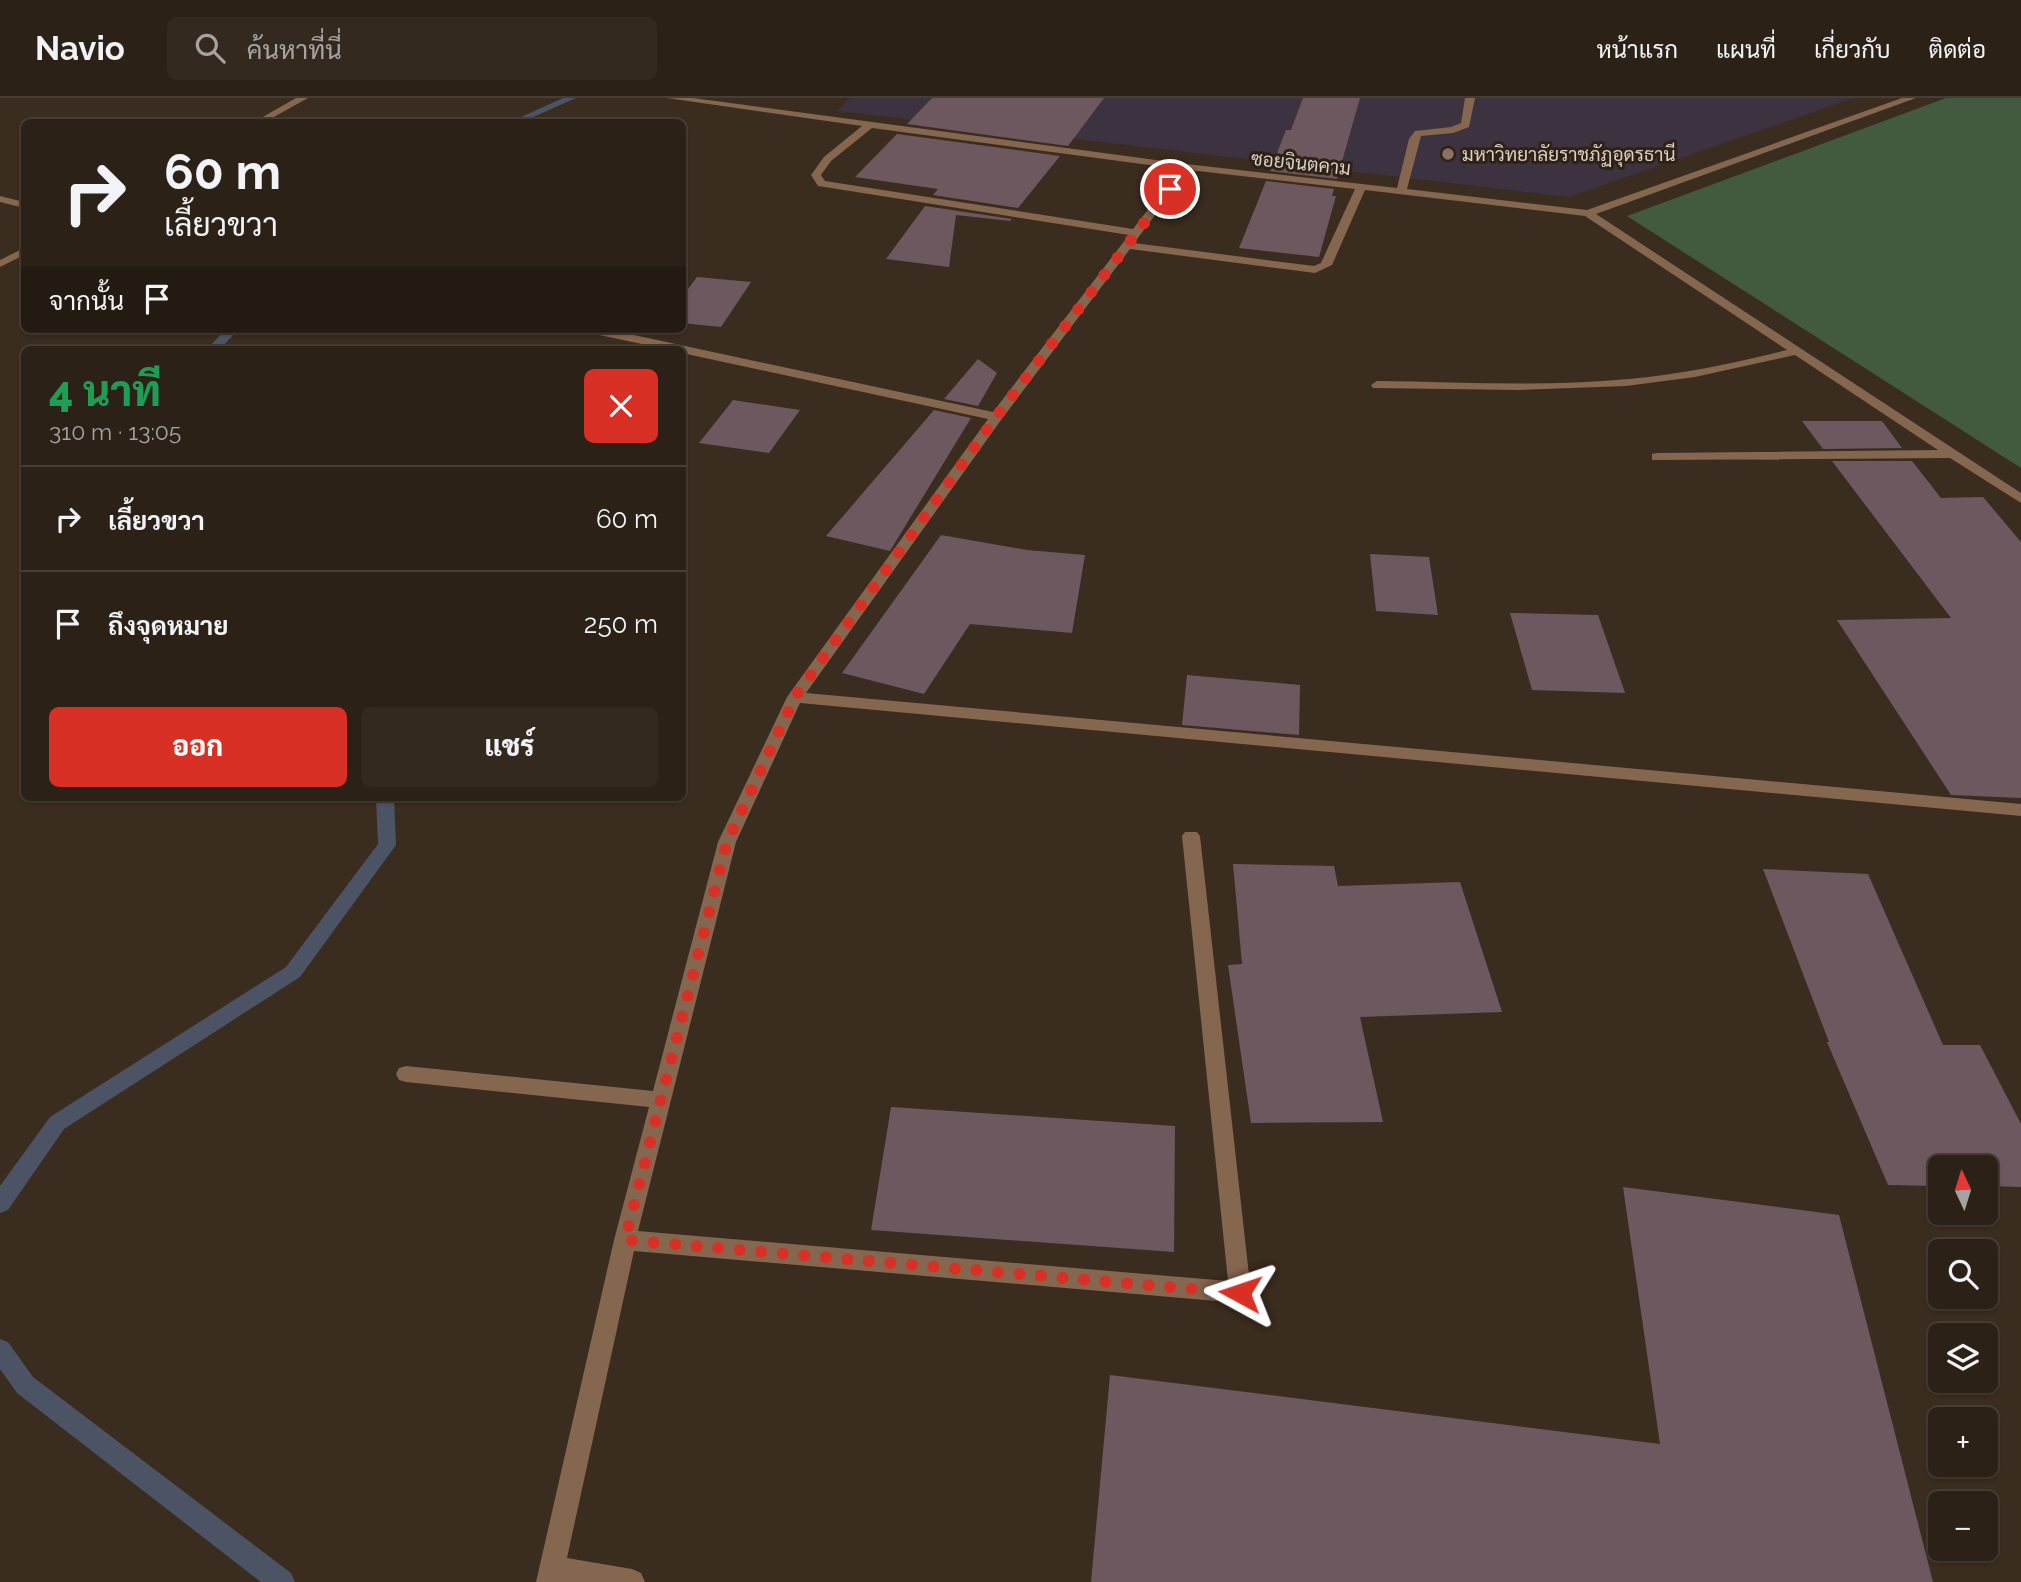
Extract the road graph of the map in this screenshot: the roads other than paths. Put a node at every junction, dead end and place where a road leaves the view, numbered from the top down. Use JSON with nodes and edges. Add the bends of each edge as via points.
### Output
{"nodes":[{"id":1,"x":303,"y":98,"type":"edge"},
{"id":2,"x":672,"y":98,"type":"edge"},
{"id":3,"x":1470,"y":98,"type":"edge"},
{"id":4,"x":1911,"y":98,"type":"edge"},
{"id":5,"x":264,"y":119,"type":"edge"},
{"id":6,"x":870,"y":125,"type":"junction"},
{"id":7,"x":1186,"y":167,"type":"junction"},
{"id":8,"x":1361,"y":187,"type":"junction"},
{"id":9,"x":1401,"y":191,"type":"junction"},
{"id":10,"x":0,"y":199,"type":"edge"},
{"id":11,"x":21,"y":204,"type":"edge"},
{"id":12,"x":1588,"y":212,"type":"junction"},
{"id":13,"x":1132,"y":239,"type":"junction"},
{"id":14,"x":21,"y":253,"type":"edge"},
{"id":15,"x":0,"y":264,"type":"edge"},
{"id":16,"x":608,"y":333,"type":"edge"},
{"id":17,"x":668,"y":346,"type":"edge"},
{"id":18,"x":686,"y":350,"type":"edge"},
{"id":19,"x":1797,"y":351,"type":"junction"},
{"id":20,"x":1377,"y":385,"type":"dead end"},
{"id":21,"x":996,"y":417,"type":"junction"},
{"id":22,"x":1952,"y":454,"type":"junction"},
{"id":23,"x":1657,"y":457,"type":"dead end"},
{"id":24,"x":2021,"y":499,"type":"edge"},
{"id":25,"x":795,"y":697,"type":"junction"},
{"id":26,"x":2021,"y":810,"type":"edge"},
{"id":27,"x":1191,"y":836,"type":"dead end"},
{"id":28,"x":406,"y":1074,"type":"dead end"},
{"id":29,"x":660,"y":1100,"type":"junction"},
{"id":30,"x":625,"y":1240,"type":"junction"},
{"id":31,"x":550,"y":1575,"type":"edge"},
{"id":32,"x":632,"y":1582,"type":"edge"}],
"edges":[{"from":1,"to":5,"type":"street"},
{"from":2,"to":6,"type":"street","name":"ซอยจินตคาม"},
{"from":3,"to":9,"type":"street","via":[[1466,125],[1418,133]]},
{"from":4,"to":12,"type":"street","name":"ซอยจินตคาม"},
{"from":6,"to":7,"type":"street","name":"ซอยจินตคาม"},
{"from":6,"to":13,"type":"street","via":[[827,159],[816,175],[822,184]]},
{"from":7,"to":8,"type":"street","name":"ซอยจินตคาม"},
{"from":7,"to":13,"type":"street"},
{"from":8,"to":9,"type":"street","name":"ซอยจินตคาม"},
{"from":8,"to":13,"type":"street","via":[[1326,265],[1315,270]]},
{"from":9,"to":12,"type":"street","name":"ซอยจินตคาม"},
{"from":10,"to":11,"type":"street"},
{"from":12,"to":19,"type":"street"},
{"from":13,"to":21,"type":"street"},
{"from":14,"to":15,"type":"street"},
{"from":16,"to":17,"type":"street"},
{"from":18,"to":21,"type":"street"},
{"from":19,"to":20,"type":"street","via":[[1658,379]]},
{"from":19,"to":22,"type":"street"},
{"from":21,"to":25,"type":"street"},
{"from":22,"to":23,"type":"street"},
{"from":22,"to":24,"type":"street"},
{"from":25,"to":26,"type":"street"},
{"from":25,"to":29,"type":"street","via":[[727,842]]},
{"from":27,"to":30,"type":"street","via":[[1240,1293]]},
{"from":28,"to":29,"type":"street"},
{"from":29,"to":30,"type":"street"},
{"from":30,"to":31,"type":"street"},
{"from":31,"to":32,"type":"street"}]}
